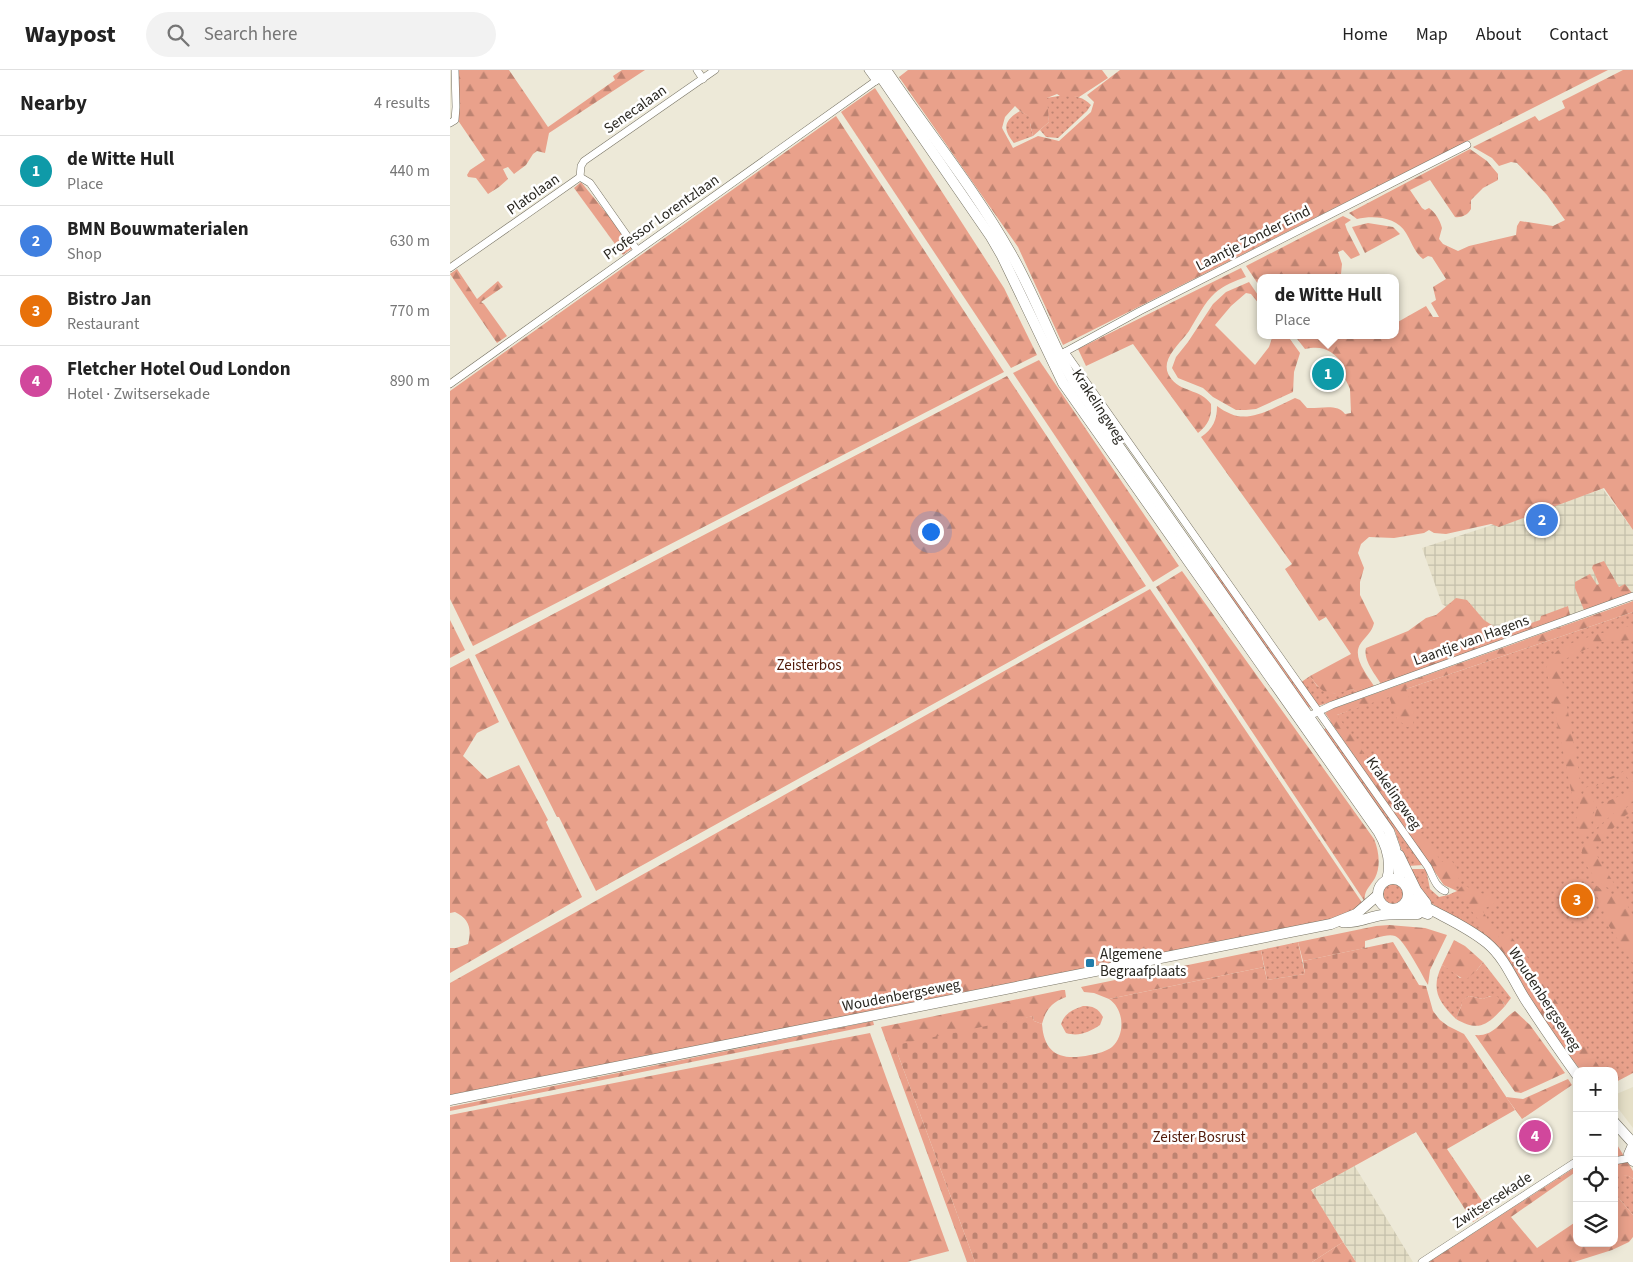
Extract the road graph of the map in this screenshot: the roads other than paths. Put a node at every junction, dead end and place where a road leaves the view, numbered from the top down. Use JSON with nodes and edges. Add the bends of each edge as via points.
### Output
{"nodes":[{"id":1,"x":455,"y":70,"type":"edge"},
{"id":2,"x":696,"y":70,"type":"edge"},
{"id":3,"x":715,"y":70,"type":"edge"},
{"id":4,"x":868,"y":70,"type":"edge"},
{"id":5,"x":881,"y":74,"type":"edge"},
{"id":6,"x":703,"y":78,"type":"junction"},
{"id":7,"x":450,"y":123,"type":"edge"},
{"id":8,"x":1467,"y":145,"type":"dead end"},
{"id":9,"x":580,"y":177,"type":"junction"},
{"id":10,"x":637,"y":250,"type":"junction"},
{"id":11,"x":450,"y":268,"type":"edge"},
{"id":12,"x":1058,"y":354,"type":"junction"},
{"id":13,"x":450,"y":384,"type":"edge"},
{"id":14,"x":1633,"y":596,"type":"edge"},
{"id":15,"x":1318,"y":710,"type":"junction"},
{"id":16,"x":1305,"y":718,"type":"junction"},
{"id":17,"x":1395,"y":848,"type":"junction"},
{"id":18,"x":1388,"y":880,"type":"junction"},
{"id":19,"x":1400,"y":880,"type":"junction"},
{"id":20,"x":1445,"y":891,"type":"dead end"},
{"id":21,"x":1378,"y":895,"type":"junction"},
{"id":22,"x":1406,"y":900,"type":"junction"},
{"id":23,"x":1385,"y":906,"type":"junction"},
{"id":24,"x":1428,"y":911,"type":"junction"},
{"id":25,"x":1356,"y":914,"type":"junction"},
{"id":26,"x":1338,"y":922,"type":"junction"},
{"id":27,"x":1573,"y":1069,"type":"edge"},
{"id":28,"x":450,"y":1100,"type":"edge"},
{"id":29,"x":1618,"y":1127,"type":"edge"},
{"id":30,"x":1633,"y":1144,"type":"edge"},
{"id":31,"x":1632,"y":1160,"type":"edge"},
{"id":32,"x":1618,"y":1162,"type":"edge"},
{"id":33,"x":1573,"y":1163,"type":"edge"},
{"id":34,"x":1422,"y":1262,"type":"edge"}],
"edges":[{"from":1,"to":7,"type":"street","via":[[455,120]]},
{"from":2,"to":6,"type":"street"},
{"from":3,"to":6,"type":"street","name":"Senecalaan"},
{"from":4,"to":5,"type":"street","name":"Krakelingweg"},
{"from":5,"to":10,"type":"street","name":"Professor Lorentzlaan"},
{"from":5,"to":12,"type":"main road","name":"Krakelingweg","via":[[1002,238]]},
{"from":6,"to":9,"type":"street","name":"Senecalaan","via":[[584,161]]},
{"from":8,"to":12,"type":"street","name":"Laantje Zonder Eind"},
{"from":9,"to":10,"type":"street","name":"Platolaan","via":[[590,183]]},
{"from":9,"to":11,"type":"street","name":"Platolaan"},
{"from":10,"to":13,"type":"street","name":"Professor Lorentzlaan"},
{"from":12,"to":15,"type":"street","name":"Krakelingweg"},
{"from":12,"to":16,"type":"main road","name":"Krakelingweg","via":[[1104,427]]},
{"from":14,"to":15,"type":"street","name":"Laantje van Hagens"},
{"from":15,"to":16,"type":"street"},
{"from":15,"to":20,"type":"street","name":"Krakelingweg","via":[[1428,867],[1436,884]]},
{"from":16,"to":17,"type":"main road","name":"Krakelingweg","via":[[1389,832]]},
{"from":16,"to":18,"type":"main road","name":"Krakelingweg","via":[[1384,841]]},
{"from":17,"to":19,"type":"main road","name":"Krakelingweg"},
{"from":17,"to":24,"type":"main road"},
{"from":18,"to":19,"type":"main road"},
{"from":18,"to":21,"type":"main road"},
{"from":19,"to":22,"type":"main road","via":[[1408,889]]},
{"from":21,"to":23,"type":"main road"},
{"from":21,"to":25,"type":"main road","name":"Woudenbergseweg"},
{"from":22,"to":23,"type":"main road","via":[[1395,909]]},
{"from":22,"to":24,"type":"main road"},
{"from":23,"to":25,"type":"main road","name":"Woudenbergseweg"},
{"from":24,"to":26,"type":"main road","via":[[1416,915],[1380,915],[1352,924]]},
{"from":24,"to":27,"type":"main road","name":"Woudenbergseweg","via":[[1463,931],[1493,955]]},
{"from":25,"to":26,"type":"main road","name":"Woudenbergseweg"},
{"from":26,"to":28,"type":"main road","name":"Woudenbergseweg"},
{"from":29,"to":30,"type":"main road"},
{"from":30,"to":31,"type":"main road","via":[[1630,1150]]},
{"from":31,"to":32,"type":"street"},
{"from":33,"to":34,"type":"street","name":"Zwitsersekade"}]}
